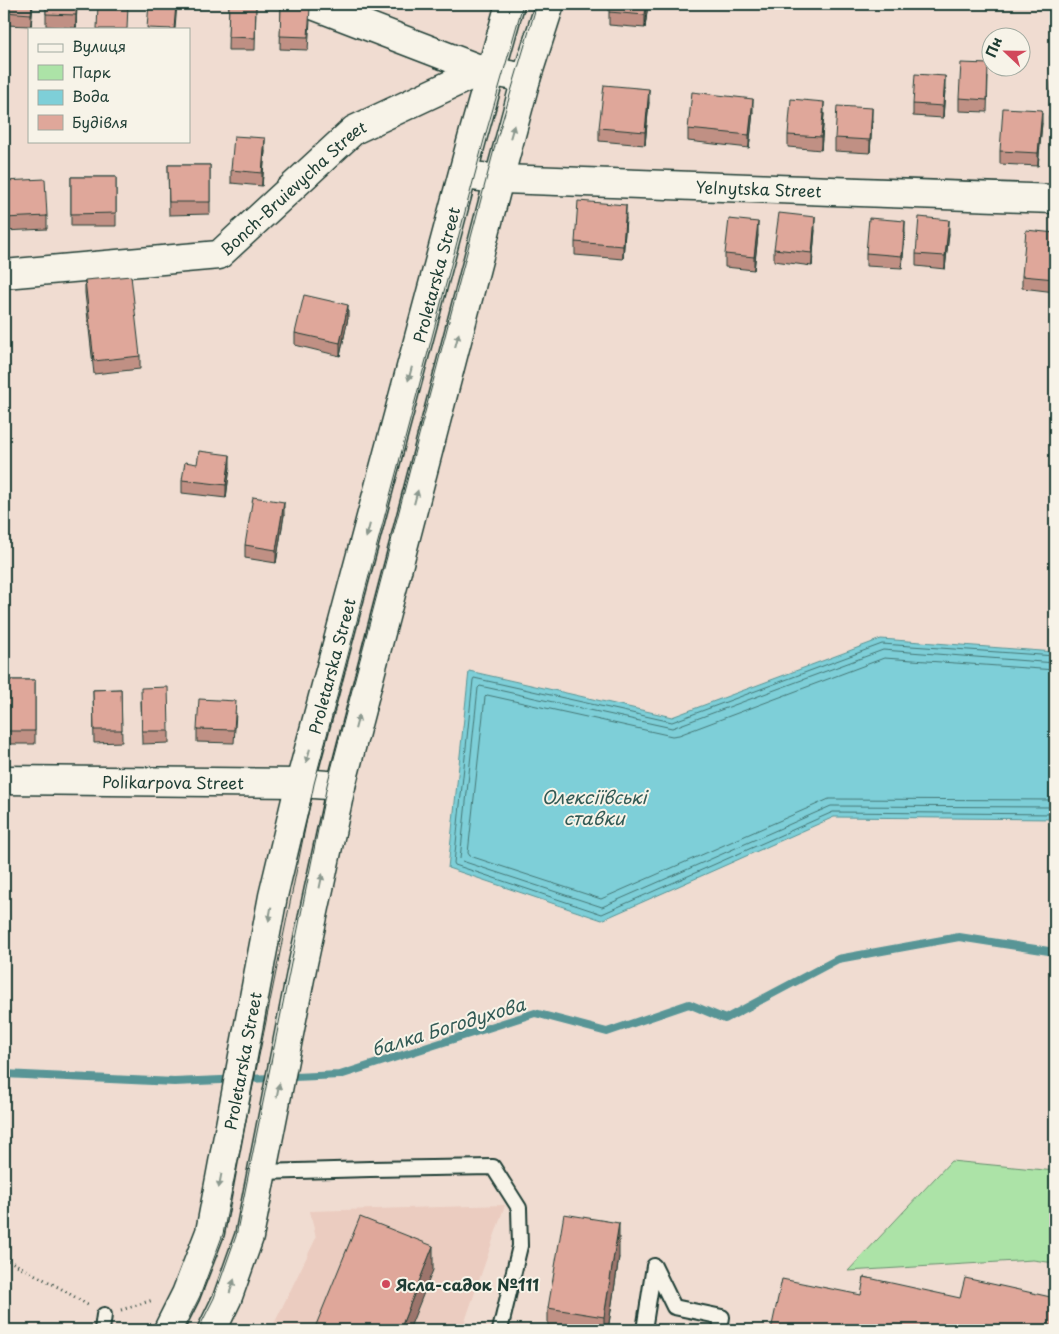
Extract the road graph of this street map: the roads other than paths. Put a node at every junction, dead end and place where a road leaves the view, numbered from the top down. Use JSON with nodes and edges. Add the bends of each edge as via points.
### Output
{"nodes":[{"id":1,"x":310,"y":4,"type":"edge"},
{"id":2,"x":510,"y":4,"type":"edge"},
{"id":3,"x":550,"y":4,"type":"edge"},
{"id":4,"x":487,"y":70,"type":"junction"},
{"id":5,"x":526,"y":79,"type":"junction"},
{"id":6,"x":463,"y":175,"type":"junction"},
{"id":7,"x":499,"y":178,"type":"junction"},
{"id":8,"x":1055,"y":199,"type":"edge"},
{"id":9,"x":4,"y":274,"type":"edge"},
{"id":10,"x":4,"y":780,"type":"edge"},
{"id":11,"x":300,"y":783,"type":"junction"},
{"id":12,"x":341,"y":786,"type":"junction"},
{"id":13,"x":261,"y":1172,"type":"junction"},
{"id":14,"x":104,"y":1315,"type":"road end"},
{"id":15,"x":102,"y":1330,"type":"edge"},
{"id":16,"x":168,"y":1330,"type":"edge"},
{"id":17,"x":212,"y":1330,"type":"edge"},
{"id":18,"x":500,"y":1330,"type":"edge"},
{"id":19,"x":644,"y":1330,"type":"edge"},
{"id":20,"x":720,"y":1330,"type":"edge"}],
"edges":[{"from":1,"to":4,"type":"main road"},
{"from":2,"to":4,"type":"main road","name":"Proletarska Street"},
{"from":3,"to":5,"type":"main road"},
{"from":4,"to":5,"type":"main road"},
{"from":4,"to":6,"type":"main road","name":"Proletarska Street"},
{"from":4,"to":9,"type":"main road","name":"Bonch-Bruievycha Street","via":[[354,130],[220,255]]},
{"from":7,"to":5,"type":"main road","one_way":true},
{"from":6,"to":7,"type":"main road","name":"Yelnytska Street"},
{"from":6,"to":11,"type":"main road","name":"Proletarska Street","one_way":true},
{"from":7,"to":8,"type":"main road","name":"Yelnytska Street"},
{"from":12,"to":7,"type":"main road","one_way":true},
{"from":10,"to":11,"type":"main road","name":"Polikarpova Street"},
{"from":11,"to":12,"type":"main road","name":"Polikarpova Street"},
{"from":11,"to":16,"type":"main road","name":"Proletarska Street","one_way":true,"via":[[273,896],[210,1232]]},
{"from":13,"to":12,"type":"main road","one_way":true},
{"from":17,"to":13,"type":"main road","one_way":true,"via":[[249,1238]]},
{"from":13,"to":18,"type":"lane","via":[[493,1168],[520,1208],[520,1246]]},
{"from":14,"to":15,"type":"lane"},
{"from":19,"to":20,"type":"lane","via":[[654,1266],[674,1306],[722,1317]]}]}
